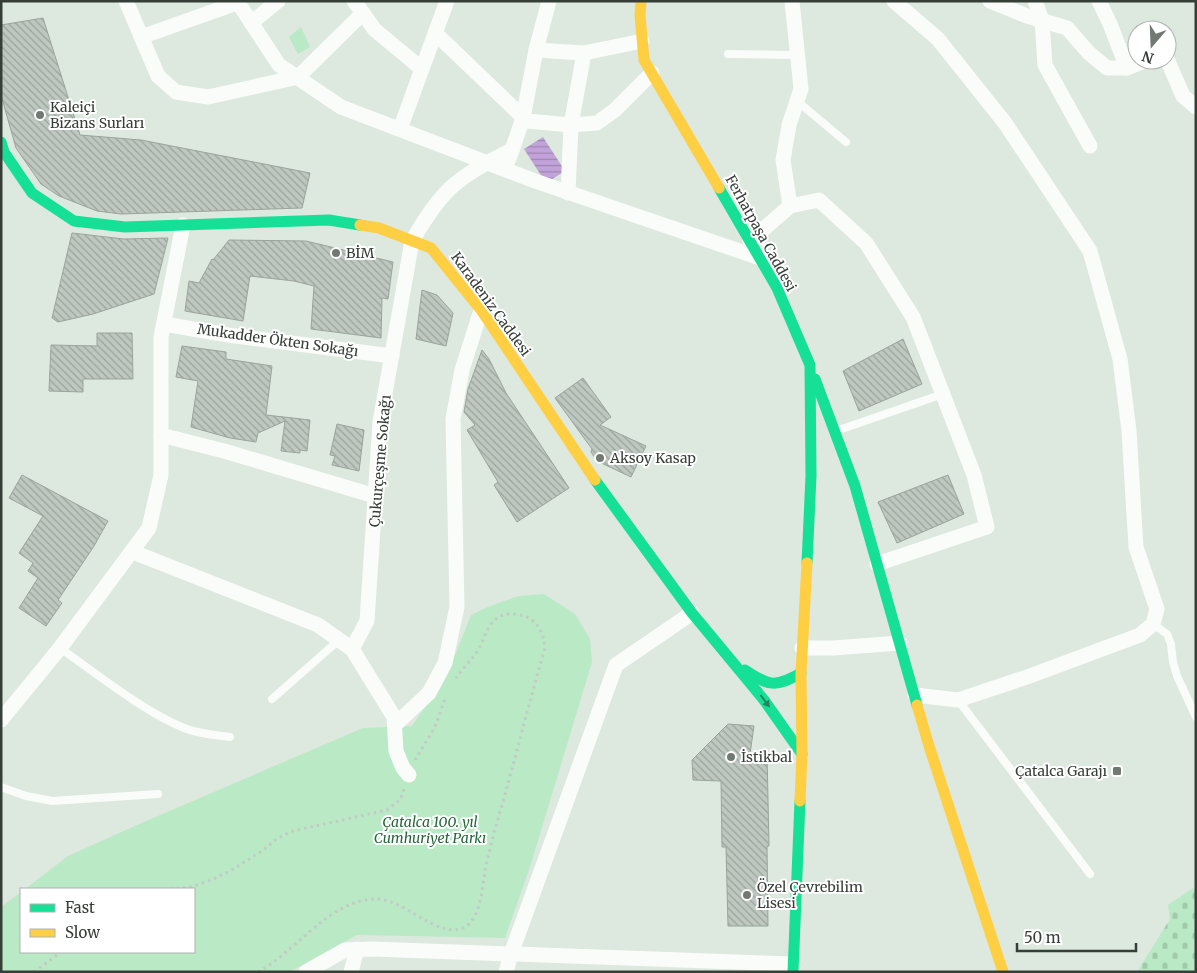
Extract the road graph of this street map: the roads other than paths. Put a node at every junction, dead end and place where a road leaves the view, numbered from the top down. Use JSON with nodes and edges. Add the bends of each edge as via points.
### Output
{"nodes":[{"id":1,"x":126,"y":1,"type":"edge"},
{"id":2,"x":278,"y":1,"type":"edge"},
{"id":3,"x":549,"y":1,"type":"edge"},
{"id":4,"x":641,"y":1,"type":"edge"},
{"id":5,"x":792,"y":1,"type":"edge"},
{"id":6,"x":894,"y":1,"type":"edge"},
{"id":7,"x":990,"y":1,"type":"edge"},
{"id":8,"x":1035,"y":1,"type":"edge"},
{"id":9,"x":1099,"y":1,"type":"edge"},
{"id":10,"x":237,"y":2,"type":"edge"},
{"id":11,"x":445,"y":2,"type":"edge"},
{"id":12,"x":359,"y":7,"type":"edge"},
{"id":13,"x":1042,"y":20,"type":"junction"},
{"id":14,"x":251,"y":23,"type":"junction"},
{"id":15,"x":435,"y":33,"type":"junction"},
{"id":16,"x":141,"y":37,"type":"junction"},
{"id":17,"x":642,"y":41,"type":"junction"},
{"id":18,"x":536,"y":50,"type":"junction"},
{"id":19,"x":584,"y":53,"type":"junction"},
{"id":20,"x":728,"y":54,"type":"dead end"},
{"id":21,"x":797,"y":55,"type":"junction"},
{"id":22,"x":1127,"y":66,"type":"edge"},
{"id":23,"x":1127,"y":68,"type":"edge"},
{"id":24,"x":422,"y":69,"type":"junction"},
{"id":25,"x":1172,"y":70,"type":"edge"},
{"id":26,"x":652,"y":73,"type":"junction"},
{"id":27,"x":298,"y":77,"type":"junction"},
{"id":28,"x":797,"y":101,"type":"junction"},
{"id":29,"x":1196,"y":107,"type":"edge"},
{"id":30,"x":523,"y":118,"type":"junction"},
{"id":31,"x":572,"y":125,"type":"junction"},
{"id":32,"x":400,"y":129,"type":"junction"},
{"id":33,"x":1,"y":142,"type":"edge"},
{"id":34,"x":846,"y":142,"type":"dead end"},
{"id":35,"x":1090,"y":146,"type":"dead end"},
{"id":36,"x":512,"y":150,"type":"junction"},
{"id":37,"x":487,"y":163,"type":"junction"},
{"id":38,"x":505,"y":170,"type":"junction"},
{"id":39,"x":568,"y":192,"type":"junction"},
{"id":40,"x":790,"y":206,"type":"junction"},
{"id":41,"x":183,"y":225,"type":"junction"},
{"id":42,"x":412,"y":241,"type":"junction"},
{"id":43,"x":750,"y":241,"type":"junction"},
{"id":44,"x":760,"y":258,"type":"junction"},
{"id":45,"x":481,"y":310,"type":"junction"},
{"id":46,"x":164,"y":324,"type":"junction"},
{"id":47,"x":392,"y":356,"type":"junction"},
{"id":48,"x":810,"y":364,"type":"junction"},
{"id":49,"x":942,"y":394,"type":"junction"},
{"id":50,"x":835,"y":432,"type":"junction"},
{"id":51,"x":161,"y":435,"type":"junction"},
{"id":52,"x":375,"y":496,"type":"junction"},
{"id":53,"x":133,"y":552,"type":"junction"},
{"id":54,"x":877,"y":564,"type":"junction"},
{"id":55,"x":692,"y":614,"type":"junction"},
{"id":56,"x":1153,"y":624,"type":"junction"},
{"id":57,"x":339,"y":640,"type":"junction"},
{"id":58,"x":900,"y":643,"type":"junction"},
{"id":59,"x":60,"y":648,"type":"junction"},
{"id":60,"x":802,"y":648,"type":"junction"},
{"id":61,"x":352,"y":649,"type":"junction"},
{"id":62,"x":734,"y":663,"type":"junction"},
{"id":63,"x":801,"y":673,"type":"junction"},
{"id":64,"x":915,"y":695,"type":"junction"},
{"id":65,"x":272,"y":699,"type":"dead end"},
{"id":66,"x":958,"y":700,"type":"junction"},
{"id":67,"x":1196,"y":717,"type":"edge"},
{"id":68,"x":1,"y":720,"type":"edge"},
{"id":69,"x":396,"y":724,"type":"junction"},
{"id":70,"x":230,"y":737,"type":"dead end"},
{"id":71,"x":802,"y":754,"type":"junction"},
{"id":72,"x":409,"y":775,"type":"road end"},
{"id":73,"x":1,"y":787,"type":"edge"},
{"id":74,"x":158,"y":794,"type":"dead end"},
{"id":75,"x":1090,"y":874,"type":"dead end"},
{"id":76,"x":357,"y":950,"type":"junction"},
{"id":77,"x":511,"y":954,"type":"junction"},
{"id":78,"x":793,"y":968,"type":"edge"},
{"id":79,"x":306,"y":972,"type":"edge"},
{"id":80,"x":351,"y":972,"type":"edge"},
{"id":81,"x":506,"y":972,"type":"edge"},
{"id":82,"x":1003,"y":972,"type":"edge"}],
"edges":[{"from":1,"to":16,"type":"street"},
{"from":2,"to":14,"type":"street"},
{"from":3,"to":18,"type":"street"},
{"from":4,"to":17,"type":"street","name":"Ferhatpaşa Caddesi"},
{"from":5,"to":21,"type":"street"},
{"from":6,"to":56,"type":"street","via":[[938,39],[999,115],[1090,251],[1120,359],[1129,431],[1136,547],[1157,609]]},
{"from":7,"to":13,"type":"street"},
{"from":8,"to":13,"type":"street"},
{"from":9,"to":22,"type":"street"},
{"from":10,"to":14,"type":"street"},
{"from":10,"to":16,"type":"street"},
{"from":11,"to":15,"type":"street"},
{"from":12,"to":24,"type":"street","via":[[375,30]]},
{"from":12,"to":27,"type":"street"},
{"from":13,"to":23,"type":"street","via":[[1067,28],[1107,68]]},
{"from":13,"to":35,"type":"street","via":[[1045,65]]},
{"from":14,"to":27,"type":"street","via":[[279,65]]},
{"from":15,"to":24,"type":"street"},
{"from":15,"to":30,"type":"street"},
{"from":16,"to":27,"type":"street","via":[[158,76],[176,92],[208,97]]},
{"from":17,"to":19,"type":"street"},
{"from":17,"to":26,"type":"street","name":"Ferhatpaşa Caddesi","via":[[644,60]]},
{"from":18,"to":19,"type":"street"},
{"from":18,"to":30,"type":"street"},
{"from":19,"to":31,"type":"street"},
{"from":20,"to":21,"type":"lane"},
{"from":21,"to":28,"type":"street","via":[[801,89]]},
{"from":24,"to":32,"type":"street"},
{"from":25,"to":29,"type":"street","via":[[1184,96]]},
{"from":26,"to":31,"type":"street","via":[[597,123]]},
{"from":26,"to":43,"type":"street","name":"Ferhatpaşa Caddesi"},
{"from":27,"to":32,"type":"street","via":[[341,107]]},
{"from":28,"to":34,"type":"lane"},
{"from":28,"to":40,"type":"street","via":[[788,125],[783,160]]},
{"from":30,"to":31,"type":"street"},
{"from":30,"to":36,"type":"street"},
{"from":31,"to":39,"type":"street"},
{"from":32,"to":37,"type":"street"},
{"from":33,"to":41,"type":"street","name":"Karadeniz Caddesi","via":[[4,152],[32,193],[74,221],[124,226]]},
{"from":36,"to":37,"type":"street","name":"Çukurçeşme Sokağı"},
{"from":36,"to":38,"type":"street"},
{"from":37,"to":38,"type":"street"},
{"from":37,"to":42,"type":"street","name":"Çukurçeşme Sokağı","via":[[454,185],[424,219]]},
{"from":38,"to":39,"type":"street"},
{"from":39,"to":44,"type":"street"},
{"from":40,"to":43,"type":"street"},
{"from":40,"to":49,"type":"street","via":[[819,200],[866,242],[913,317]]},
{"from":41,"to":42,"type":"street","name":"Karadeniz Caddesi","via":[[329,220],[379,228]]},
{"from":41,"to":46,"type":"street"},
{"from":42,"to":45,"type":"street","name":"Karadeniz Caddesi","via":[[431,248]]},
{"from":42,"to":47,"type":"street","name":"Çukurçeşme Sokağı"},
{"from":43,"to":44,"type":"street","name":"Ferhatpaşa Caddesi"},
{"from":44,"to":48,"type":"street","name":"Ferhatpaşa Caddesi","via":[[777,288]]},
{"from":45,"to":55,"type":"street","name":"Karadeniz Caddesi","via":[[608,500]]},
{"from":45,"to":69,"type":"street","via":[[462,370],[454,419],[458,607],[445,663],[429,693]]},
{"from":46,"to":47,"type":"street","name":"Mukadder Ökten Sokağı"},
{"from":46,"to":51,"type":"street","via":[[161,337]]},
{"from":47,"to":52,"type":"street","name":"Çukurçeşme Sokağı","via":[[380,422]]},
{"from":48,"to":50,"type":"street"},
{"from":48,"to":60,"type":"street","name":"Ferhatpaşa Caddesi","via":[[811,476]]},
{"from":49,"to":50,"type":"lane"},
{"from":49,"to":54,"type":"street","via":[[974,475],[988,527]]},
{"from":50,"to":54,"type":"street","via":[[855,486]]},
{"from":51,"to":52,"type":"street"},
{"from":51,"to":53,"type":"street","via":[[161,475],[149,528]]},
{"from":52,"to":61,"type":"street","name":"Çukurçeşme Sokağı","via":[[367,621]]},
{"from":53,"to":57,"type":"street","via":[[318,625]]},
{"from":53,"to":59,"type":"street"},
{"from":54,"to":58,"type":"street"},
{"from":55,"to":62,"type":"street","name":"Karadeniz Caddesi"},
{"from":55,"to":77,"type":"street","via":[[616,665]]},
{"from":56,"to":66,"type":"street","via":[[1140,634],[1120,642]]},
{"from":56,"to":67,"type":"lane","via":[[1167,634],[1177,676]]},
{"from":57,"to":61,"type":"street"},
{"from":57,"to":65,"type":"lane"},
{"from":58,"to":60,"type":"street"},
{"from":58,"to":64,"type":"street"},
{"from":59,"to":68,"type":"street"},
{"from":59,"to":70,"type":"lane","via":[[166,719],[196,732]]},
{"from":60,"to":63,"type":"street","name":"Ferhatpaşa Caddesi"},
{"from":61,"to":69,"type":"street"},
{"from":62,"to":63,"type":"street","name":"Karadeniz Caddesi","via":[[766,684],[784,684]]},
{"from":62,"to":71,"type":"street","name":"Karadeniz Caddesi","one_way":true},
{"from":63,"to":71,"type":"street","name":"Ferhatpaşa Caddesi"},
{"from":64,"to":66,"type":"street"},
{"from":64,"to":82,"type":"street"},
{"from":66,"to":75,"type":"lane"},
{"from":69,"to":72,"type":"street","via":[[396,751]]},
{"from":71,"to":78,"type":"street","name":"Ferhatpaşa Caddesi"},
{"from":73,"to":74,"type":"lane","via":[[52,801]]},
{"from":76,"to":77,"type":"street"},
{"from":76,"to":79,"type":"street","via":[[345,950]]},
{"from":76,"to":80,"type":"street"},
{"from":77,"to":78,"type":"street"},
{"from":77,"to":81,"type":"street"}]}
